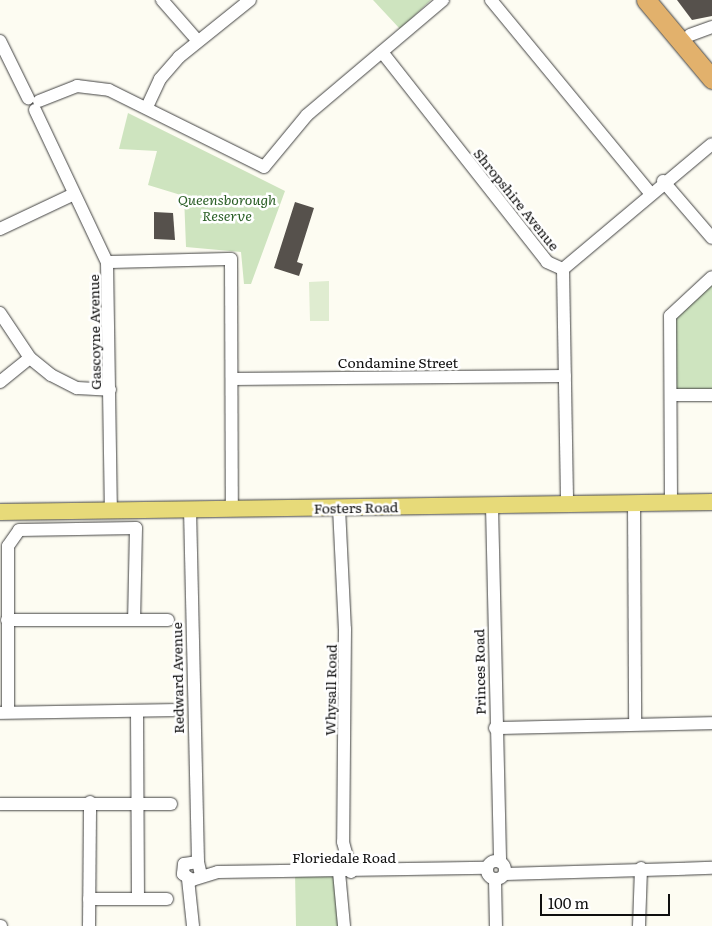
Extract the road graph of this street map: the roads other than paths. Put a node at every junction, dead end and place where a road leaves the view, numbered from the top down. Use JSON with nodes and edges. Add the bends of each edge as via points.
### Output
{"nodes":[{"id":1,"x":162,"y":0,"type":"edge"},
{"id":2,"x":250,"y":0,"type":"edge"},
{"id":3,"x":442,"y":0,"type":"edge"},
{"id":4,"x":491,"y":0,"type":"edge"},
{"id":5,"x":646,"y":0,"type":"edge"},
{"id":6,"x":661,"y":0,"type":"edge"},
{"id":7,"x":712,"y":27,"type":"edge"},
{"id":8,"x":685,"y":38,"type":"junction"},
{"id":9,"x":197,"y":40,"type":"junction"},
{"id":10,"x":0,"y":41,"type":"edge"},
{"id":11,"x":382,"y":52,"type":"junction"},
{"id":12,"x":712,"y":60,"type":"edge"},
{"id":13,"x":712,"y":79,"type":"edge"},
{"id":14,"x":34,"y":103,"type":"junction"},
{"id":15,"x":147,"y":107,"type":"junction"},
{"id":16,"x":712,"y":144,"type":"edge"},
{"id":17,"x":663,"y":181,"type":"junction"},
{"id":18,"x":649,"y":192,"type":"junction"},
{"id":19,"x":74,"y":194,"type":"junction"},
{"id":20,"x":0,"y":229,"type":"edge"},
{"id":21,"x":712,"y":238,"type":"edge"},
{"id":22,"x":107,"y":262,"type":"junction"},
{"id":23,"x":563,"y":268,"type":"junction"},
{"id":24,"x":712,"y":277,"type":"edge"},
{"id":25,"x":0,"y":313,"type":"edge"},
{"id":26,"x":30,"y":358,"type":"junction"},
{"id":27,"x":565,"y":376,"type":"junction"},
{"id":28,"x":232,"y":379,"type":"junction"},
{"id":29,"x":0,"y":382,"type":"edge"},
{"id":30,"x":110,"y":390,"type":"junction"},
{"id":31,"x":671,"y":395,"type":"junction"},
{"id":32,"x":712,"y":395,"type":"edge"},
{"id":33,"x":671,"y":502,"type":"junction"},
{"id":34,"x":712,"y":502,"type":"edge"},
{"id":35,"x":567,"y":503,"type":"junction"},
{"id":36,"x":634,"y":503,"type":"junction"},
{"id":37,"x":492,"y":506,"type":"junction"},
{"id":38,"x":232,"y":508,"type":"junction"},
{"id":39,"x":339,"y":508,"type":"junction"},
{"id":40,"x":190,"y":509,"type":"junction"},
{"id":41,"x":111,"y":510,"type":"junction"},
{"id":42,"x":0,"y":512,"type":"edge"},
{"id":43,"x":7,"y":620,"type":"junction"},
{"id":44,"x":134,"y":620,"type":"junction"},
{"id":45,"x":168,"y":620,"type":"dead end"},
{"id":46,"x":173,"y":710,"type":"dead end"},
{"id":47,"x":138,"y":711,"type":"junction"},
{"id":48,"x":4,"y":712,"type":"edge"},
{"id":49,"x":635,"y":723,"type":"junction"},
{"id":50,"x":712,"y":723,"type":"edge"},
{"id":51,"x":495,"y":728,"type":"junction"},
{"id":52,"x":90,"y":802,"type":"junction"},
{"id":53,"x":137,"y":803,"type":"junction"},
{"id":54,"x":0,"y":804,"type":"edge"},
{"id":55,"x":172,"y":804,"type":"dead end"},
{"id":56,"x":641,"y":868,"type":"junction"},
{"id":57,"x":712,"y":868,"type":"edge"},
{"id":58,"x":195,"y":871,"type":"junction"},
{"id":59,"x":496,"y":871,"type":"junction"},
{"id":60,"x":345,"y":872,"type":"junction"},
{"id":61,"x":90,"y":899,"type":"junction"},
{"id":62,"x":138,"y":899,"type":"junction"},
{"id":63,"x":167,"y":899,"type":"dead end"},
{"id":64,"x":89,"y":926,"type":"edge"},
{"id":65,"x":193,"y":926,"type":"edge"},
{"id":66,"x":344,"y":926,"type":"edge"},
{"id":67,"x":496,"y":926,"type":"edge"},
{"id":68,"x":639,"y":926,"type":"edge"}],
"edges":[{"from":1,"to":9,"type":"street"},
{"from":2,"to":9,"type":"street"},
{"from":3,"to":11,"type":"street"},
{"from":4,"to":18,"type":"street"},
{"from":5,"to":8,"type":"highway"},
{"from":6,"to":8,"type":"highway"},
{"from":7,"to":8,"type":"street"},
{"from":8,"to":12,"type":"highway"},
{"from":8,"to":13,"type":"highway"},
{"from":9,"to":15,"type":"street","via":[[160,79]]},
{"from":10,"to":14,"type":"street","name":"Gascoyne Avenue"},
{"from":11,"to":15,"type":"street","via":[[307,115],[264,166]]},
{"from":11,"to":23,"type":"street","name":"Shropshire Avenue","via":[[547,262]]},
{"from":14,"to":15,"type":"street","via":[[77,86],[109,90]]},
{"from":14,"to":19,"type":"street","name":"Gascoyne Avenue"},
{"from":16,"to":17,"type":"street"},
{"from":17,"to":18,"type":"street"},
{"from":17,"to":21,"type":"street"},
{"from":18,"to":23,"type":"street"},
{"from":19,"to":20,"type":"street"},
{"from":19,"to":22,"type":"street","name":"Gascoyne Avenue"},
{"from":22,"to":28,"type":"street","via":[[231,259]]},
{"from":22,"to":30,"type":"street","name":"Gascoyne Avenue"},
{"from":23,"to":27,"type":"street","name":"Shropshire Avenue"},
{"from":24,"to":31,"type":"street","via":[[670,316]]},
{"from":25,"to":26,"type":"street"},
{"from":26,"to":29,"type":"street"},
{"from":26,"to":30,"type":"street","via":[[77,388]]},
{"from":27,"to":28,"type":"street","name":"Condamine Street"},
{"from":27,"to":35,"type":"street","name":"Shropshire Avenue"},
{"from":28,"to":38,"type":"street"},
{"from":30,"to":41,"type":"street","name":"Gascoyne Avenue"},
{"from":31,"to":32,"type":"street"},
{"from":31,"to":33,"type":"street"},
{"from":33,"to":34,"type":"main road","name":"Fosters Road"},
{"from":33,"to":36,"type":"main road","name":"Fosters Road"},
{"from":35,"to":36,"type":"main road","name":"Fosters Road"},
{"from":35,"to":37,"type":"main road","name":"Fosters Road"},
{"from":36,"to":49,"type":"street"},
{"from":37,"to":39,"type":"main road","name":"Fosters Road"},
{"from":37,"to":51,"type":"street","name":"Princes Road"},
{"from":38,"to":39,"type":"main road","name":"Fosters Road"},
{"from":38,"to":40,"type":"main road","name":"Fosters Road"},
{"from":39,"to":60,"type":"street","name":"Whysall Road","via":[[345,629]]},
{"from":40,"to":41,"type":"main road","name":"Fosters Road"},
{"from":40,"to":58,"type":"street","name":"Redward Avenue"},
{"from":41,"to":42,"type":"main road","name":"Fosters Road"},
{"from":43,"to":44,"type":"street"},
{"from":43,"to":44,"type":"street","via":[[8,546],[19,530],[136,528]]},
{"from":43,"to":48,"type":"street"},
{"from":44,"to":45,"type":"street"},
{"from":46,"to":47,"type":"street"},
{"from":47,"to":48,"type":"street"},
{"from":47,"to":53,"type":"street"},
{"from":49,"to":50,"type":"street"},
{"from":49,"to":51,"type":"street"},
{"from":51,"to":59,"type":"street","name":"Princes Road"},
{"from":52,"to":53,"type":"street"},
{"from":52,"to":54,"type":"street"},
{"from":52,"to":61,"type":"street"},
{"from":53,"to":55,"type":"street"},
{"from":53,"to":62,"type":"street"},
{"from":56,"to":57,"type":"street","name":"Floriedale Road"},
{"from":56,"to":59,"type":"street","name":"Floriedale Road"},
{"from":56,"to":68,"type":"street"},
{"from":58,"to":60,"type":"street","name":"Floriedale Road"},
{"from":58,"to":65,"type":"street","name":"Redward Avenue"},
{"from":59,"to":60,"type":"street","name":"Floriedale Road"},
{"from":59,"to":67,"type":"street","name":"Princes Road"},
{"from":60,"to":66,"type":"street","name":"Whysall Road"},
{"from":61,"to":62,"type":"street"},
{"from":61,"to":64,"type":"street"},
{"from":62,"to":63,"type":"street"}]}
